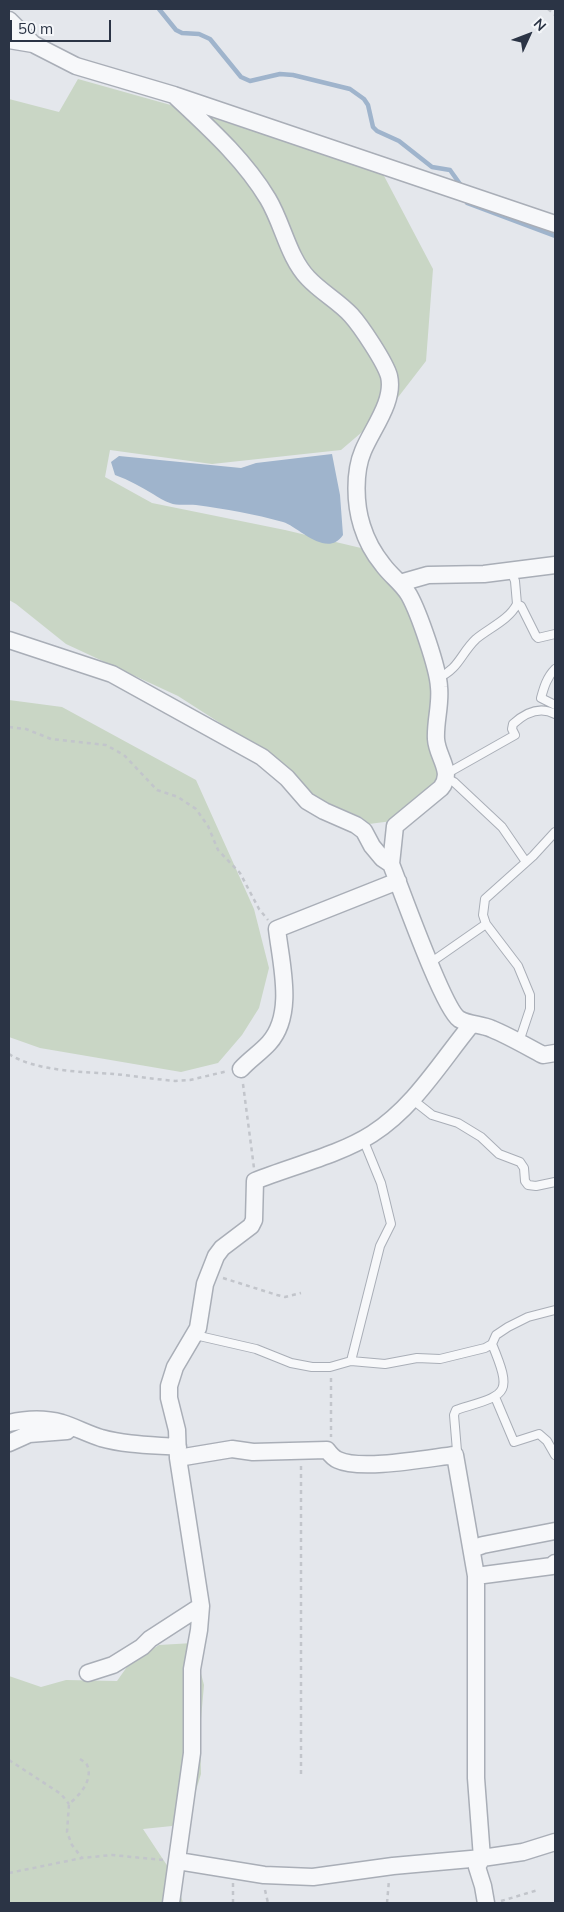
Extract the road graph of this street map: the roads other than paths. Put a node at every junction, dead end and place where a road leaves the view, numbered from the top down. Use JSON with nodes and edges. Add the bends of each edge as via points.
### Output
{"nodes":[{"id":1,"x":9,"y":20,"type":"edge"},
{"id":2,"x":9,"y":40,"type":"edge"},
{"id":3,"x":33,"y":44,"type":"junction"},
{"id":4,"x":174,"y":94,"type":"junction"},
{"id":5,"x":555,"y":224,"type":"edge"},
{"id":6,"x":555,"y":565,"type":"edge"},
{"id":7,"x":511,"y":571,"type":"junction"},
{"id":8,"x":400,"y":583,"type":"junction"},
{"id":9,"x":517,"y":604,"type":"junction"},
{"id":10,"x":554,"y":636,"type":"edge"},
{"id":11,"x":9,"y":640,"type":"edge"},
{"id":12,"x":555,"y":669,"type":"edge"},
{"id":13,"x":438,"y":678,"type":"junction"},
{"id":14,"x":555,"y":705,"type":"edge"},
{"id":15,"x":555,"y":714,"type":"edge"},
{"id":16,"x":446,"y":776,"type":"junction"},
{"id":17,"x":555,"y":832,"type":"edge"},
{"id":18,"x":526,"y":862,"type":"junction"},
{"id":19,"x":391,"y":864,"type":"junction"},
{"id":20,"x":398,"y":881,"type":"junction"},
{"id":21,"x":486,"y":924,"type":"junction"},
{"id":22,"x":430,"y":963,"type":"junction"},
{"id":23,"x":471,"y":1024,"type":"junction"},
{"id":24,"x":519,"y":1042,"type":"junction"},
{"id":25,"x":555,"y":1053,"type":"edge"},
{"id":26,"x":240,"y":1069,"type":"road end"},
{"id":27,"x":413,"y":1100,"type":"junction"},
{"id":28,"x":363,"y":1139,"type":"junction"},
{"id":29,"x":555,"y":1182,"type":"edge"},
{"id":30,"x":555,"y":1310,"type":"edge"},
{"id":31,"x":195,"y":1335,"type":"junction"},
{"id":32,"x":492,"y":1344,"type":"junction"},
{"id":33,"x":352,"y":1361,"type":"junction"},
{"id":34,"x":495,"y":1397,"type":"junction"},
{"id":35,"x":9,"y":1423,"type":"edge"},
{"id":36,"x":80,"y":1430,"type":"junction"},
{"id":37,"x":9,"y":1443,"type":"edge"},
{"id":38,"x":178,"y":1452,"type":"junction"},
{"id":39,"x":455,"y":1455,"type":"junction"},
{"id":40,"x":555,"y":1455,"type":"edge"},
{"id":41,"x":555,"y":1531,"type":"edge"},
{"id":42,"x":472,"y":1549,"type":"junction"},
{"id":43,"x":555,"y":1563,"type":"edge"},
{"id":44,"x":476,"y":1576,"type":"junction"},
{"id":45,"x":200,"y":1606,"type":"junction"},
{"id":46,"x":88,"y":1673,"type":"dead end"},
{"id":47,"x":555,"y":1842,"type":"edge"},
{"id":48,"x":482,"y":1858,"type":"junction"},
{"id":49,"x":178,"y":1861,"type":"junction"},
{"id":50,"x":171,"y":1903,"type":"edge"},
{"id":51,"x":486,"y":1903,"type":"edge"}],
"edges":[{"from":1,"to":3,"type":"street"},
{"from":2,"to":3,"type":"street"},
{"from":3,"to":4,"type":"street","via":[[76,66]]},
{"from":4,"to":5,"type":"street"},
{"from":4,"to":8,"type":"street","via":[[230,149],[257,182],[307,278],[352,315],[389,377],[388,401],[362,452],[357,490],[362,525],[372,548]]},
{"from":6,"to":7,"type":"street"},
{"from":7,"to":8,"type":"street","via":[[428,575]]},
{"from":7,"to":9,"type":"lane"},
{"from":8,"to":13,"type":"street","via":[[415,609]]},
{"from":9,"to":10,"type":"lane","via":[[537,638]]},
{"from":9,"to":13,"type":"lane","via":[[492,629],[474,641],[457,665]]},
{"from":11,"to":19,"type":"street","via":[[112,674],[262,758],[287,778],[307,801],[364,831],[377,852]]},
{"from":12,"to":14,"type":"lane","via":[[541,698]]},
{"from":13,"to":16,"type":"street","via":[[436,741]]},
{"from":15,"to":16,"type":"lane","via":[[536,710],[520,718],[513,724],[515,735]]},
{"from":16,"to":18,"type":"lane","via":[[502,827]]},
{"from":16,"to":19,"type":"street","via":[[441,788],[395,826]]},
{"from":17,"to":18,"type":"lane"},
{"from":18,"to":21,"type":"lane","via":[[485,899],[483,915]]},
{"from":19,"to":20,"type":"street"},
{"from":20,"to":22,"type":"street"},
{"from":20,"to":26,"type":"street","via":[[277,930],[284,993],[282,1014],[269,1044]]},
{"from":21,"to":22,"type":"lane"},
{"from":21,"to":24,"type":"lane","via":[[515,961],[530,995],[530,1009]]},
{"from":22,"to":23,"type":"street","via":[[457,1018]]},
{"from":23,"to":24,"type":"street","via":[[491,1028]]},
{"from":23,"to":27,"type":"street"},
{"from":24,"to":25,"type":"street","via":[[543,1056]]},
{"from":27,"to":28,"type":"street"},
{"from":27,"to":29,"type":"lane","via":[[432,1115],[458,1123],[481,1137],[499,1154],[520,1162],[528,1185]]},
{"from":28,"to":31,"type":"street","via":[[255,1181],[254,1220],[216,1256],[208,1274]]},
{"from":28,"to":33,"type":"lane","via":[[381,1183],[391,1224],[380,1246]]},
{"from":30,"to":32,"type":"lane","via":[[528,1317],[508,1327],[496,1335]]},
{"from":31,"to":33,"type":"lane","via":[[256,1349],[291,1363],[312,1367],[330,1368]]},
{"from":31,"to":38,"type":"street","via":[[175,1367],[168,1386]]},
{"from":32,"to":33,"type":"lane","via":[[440,1359],[417,1358],[385,1364]]},
{"from":32,"to":34,"type":"lane","via":[[504,1376],[503,1390]]},
{"from":34,"to":39,"type":"lane","via":[[456,1410]]},
{"from":34,"to":40,"type":"lane","via":[[514,1442],[539,1434]]},
{"from":35,"to":36,"type":"street","via":[[42,1420]]},
{"from":36,"to":37,"type":"street","via":[[29,1434]]},
{"from":36,"to":38,"type":"street","via":[[120,1442]]},
{"from":38,"to":39,"type":"street","via":[[327,1450],[340,1461],[382,1464]]},
{"from":38,"to":45,"type":"street"},
{"from":39,"to":42,"type":"street"},
{"from":41,"to":42,"type":"street"},
{"from":42,"to":44,"type":"street"},
{"from":43,"to":44,"type":"street"},
{"from":44,"to":48,"type":"street","via":[[476,1778]]},
{"from":45,"to":46,"type":"street","via":[[113,1665]]},
{"from":45,"to":49,"type":"street","via":[[192,1669],[192,1753]]},
{"from":47,"to":48,"type":"street","via":[[523,1852]]},
{"from":48,"to":49,"type":"street","via":[[313,1878],[264,1875]]},
{"from":48,"to":51,"type":"street","via":[[477,1867]]},
{"from":49,"to":50,"type":"street"}]}
